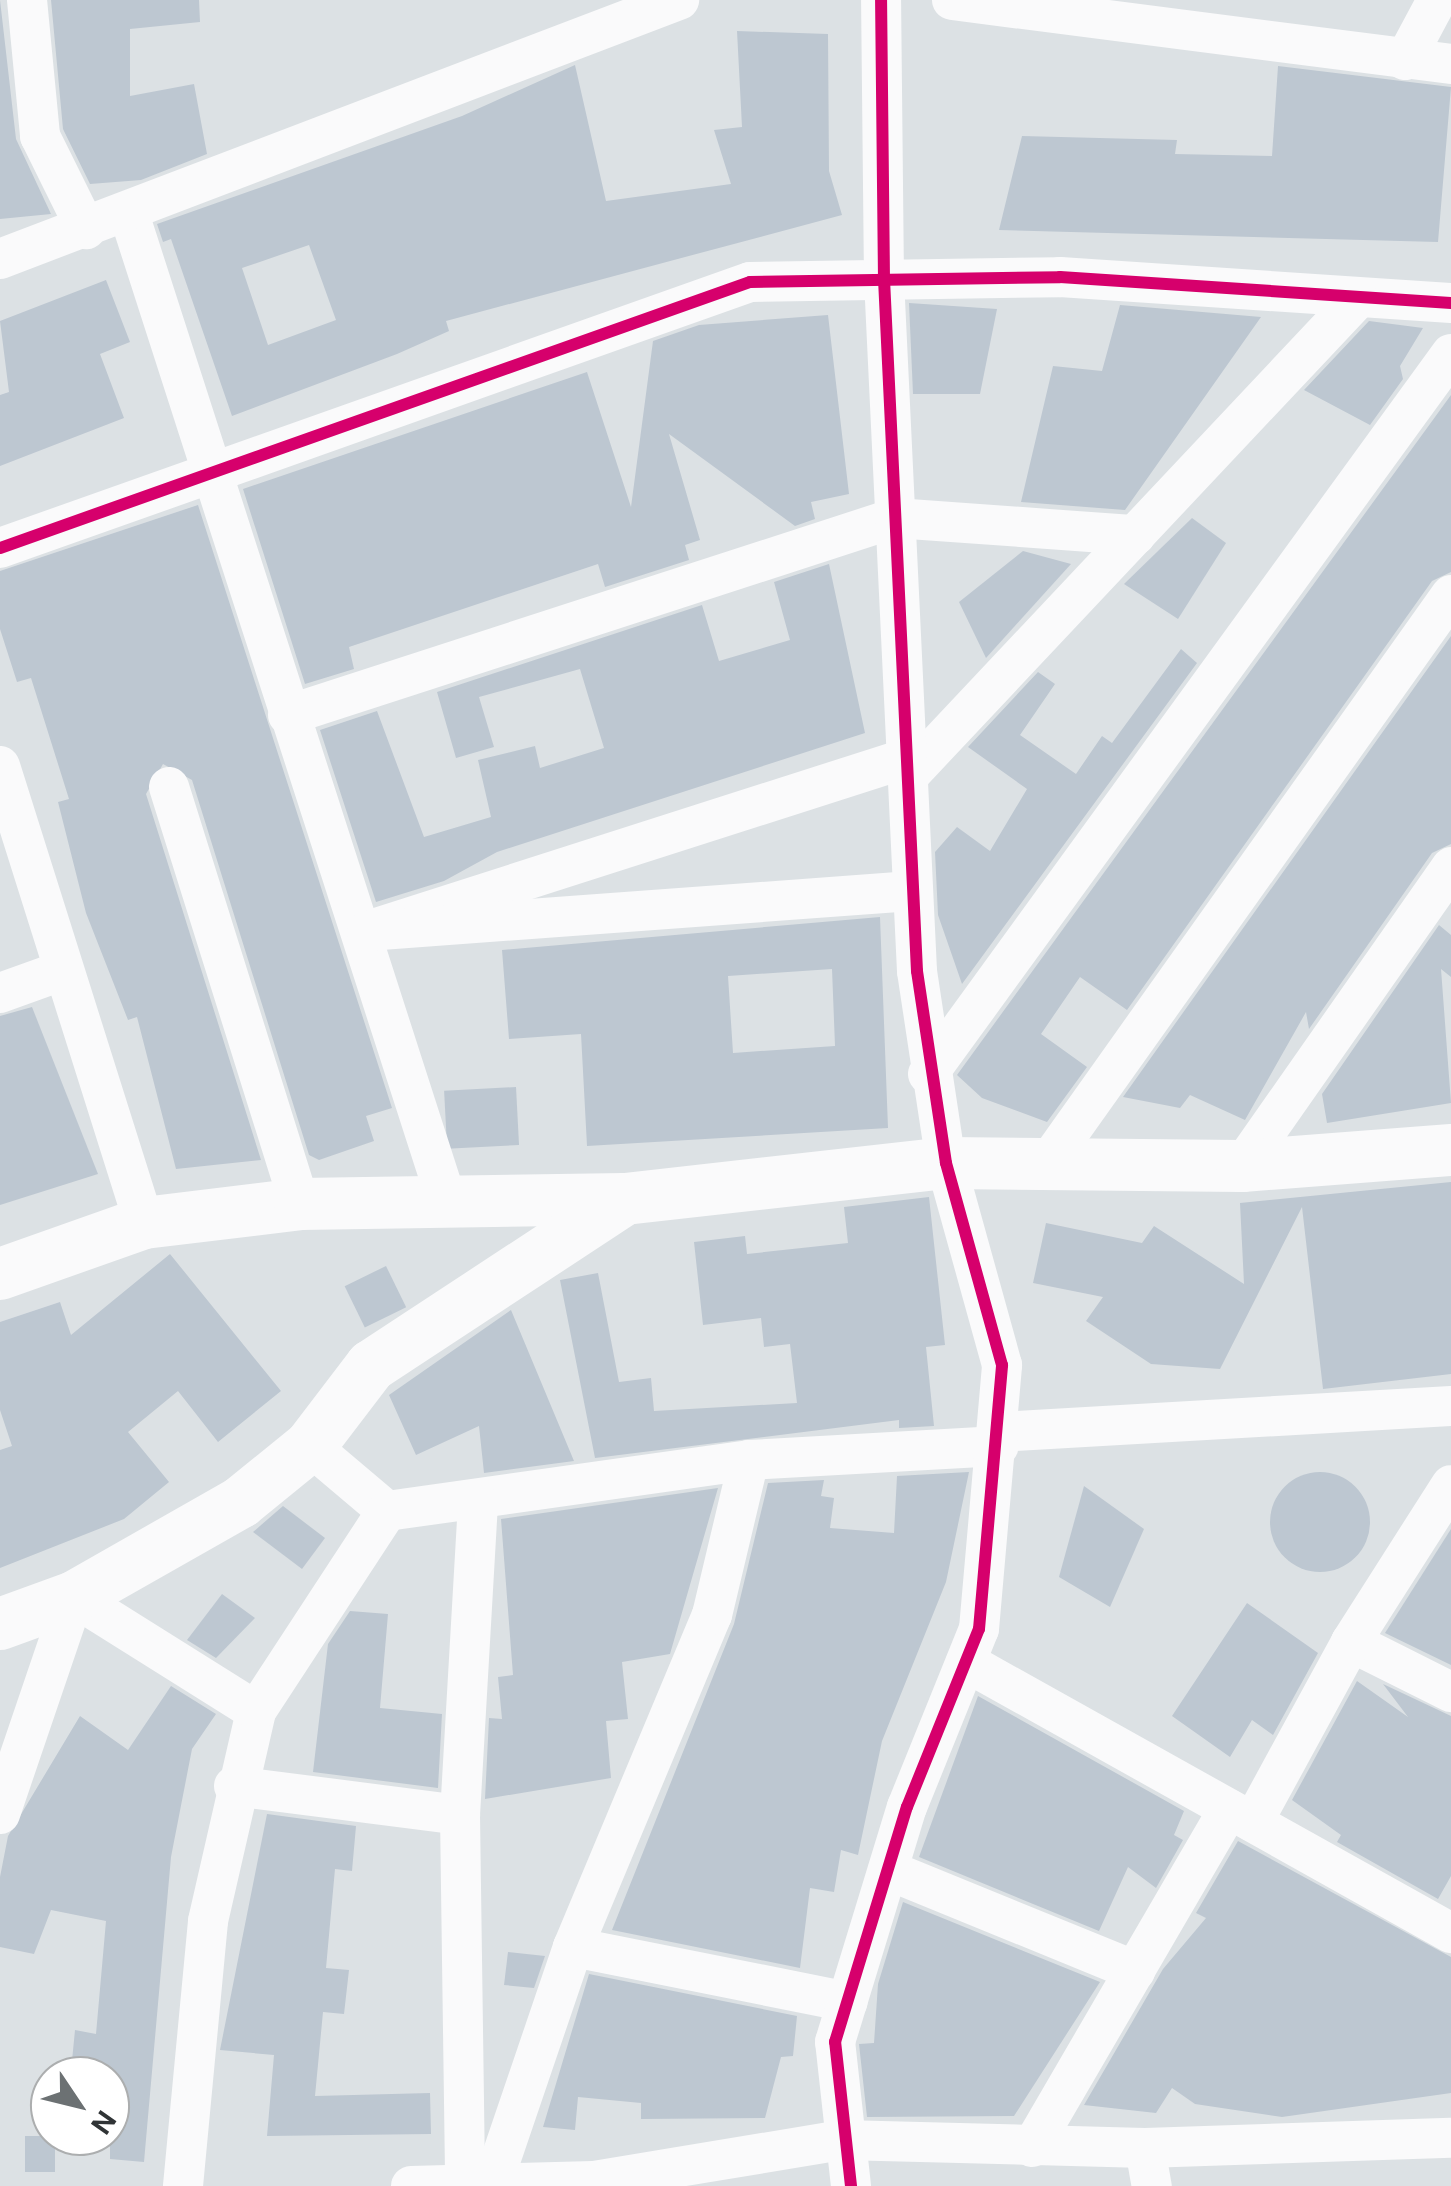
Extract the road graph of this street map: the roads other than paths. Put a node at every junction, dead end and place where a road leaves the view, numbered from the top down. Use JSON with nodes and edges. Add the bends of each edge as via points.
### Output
{"nodes":[{"id":1,"x":27,"y":0,"type":"edge"},
{"id":2,"x":679,"y":0,"type":"edge"},
{"id":3,"x":880,"y":0,"type":"edge"},
{"id":4,"x":952,"y":0,"type":"edge"},
{"id":5,"x":1437,"y":0,"type":"edge"},
{"id":6,"x":1405,"y":60,"type":"junction"},
{"id":7,"x":1451,"y":64,"type":"edge"},
{"id":8,"x":129,"y":214,"type":"junction"},
{"id":9,"x":86,"y":229,"type":"junction"},
{"id":10,"x":0,"y":258,"type":"edge"},
{"id":11,"x":1451,"y":268,"type":"edge"},
{"id":12,"x":884,"y":280,"type":"junction"},
{"id":13,"x":1358,"y":298,"type":"junction"},
{"id":14,"x":1441,"y":303,"type":"edge"},
{"id":15,"x":1451,"y":354,"type":"edge"},
{"id":16,"x":208,"y":474,"type":"junction"},
{"id":17,"x":895,"y":518,"type":"junction"},
{"id":18,"x":1135,"y":535,"type":"junction"},
{"id":19,"x":0,"y":548,"type":"edge"},
{"id":20,"x":1451,"y":595,"type":"edge"},
{"id":21,"x":288,"y":715,"type":"junction"},
{"id":22,"x":908,"y":766,"type":"junction"},
{"id":23,"x":0,"y":768,"type":"edge"},
{"id":24,"x":169,"y":787,"type":"dead end"},
{"id":25,"x":1451,"y":866,"type":"edge"},
{"id":26,"x":912,"y":891,"type":"junction"},
{"id":27,"x":367,"y":931,"type":"junction"},
{"id":28,"x":61,"y":971,"type":"junction"},
{"id":29,"x":0,"y":993,"type":"edge"},
{"id":30,"x":928,"y":1074,"type":"junction"},
{"id":31,"x":1451,"y":1150,"type":"edge"},
{"id":32,"x":946,"y":1163,"type":"junction"},
{"id":33,"x":1242,"y":1166,"type":"junction"},
{"id":34,"x":1044,"y":1168,"type":"junction"},
{"id":35,"x":445,"y":1195,"type":"junction"},
{"id":36,"x":625,"y":1199,"type":"junction"},
{"id":37,"x":300,"y":1204,"type":"junction"},
{"id":38,"x":144,"y":1223,"type":"junction"},
{"id":39,"x":0,"y":1274,"type":"edge"},
{"id":40,"x":1451,"y":1406,"type":"edge"},
{"id":41,"x":999,"y":1439,"type":"junction"},
{"id":42,"x":310,"y":1446,"type":"junction"},
{"id":43,"x":749,"y":1460,"type":"junction"},
{"id":44,"x":1451,"y":1485,"type":"edge"},
{"id":45,"x":478,"y":1502,"type":"junction"},
{"id":46,"x":387,"y":1511,"type":"junction"},
{"id":47,"x":74,"y":1597,"type":"junction"},
{"id":48,"x":0,"y":1624,"type":"edge"},
{"id":49,"x":1350,"y":1642,"type":"junction"},
{"id":50,"x":966,"y":1662,"type":"junction"},
{"id":51,"x":1451,"y":1692,"type":"edge"},
{"id":52,"x":256,"y":1711,"type":"junction"},
{"id":53,"x":16,"y":1726,"type":"edge"},
{"id":54,"x":234,"y":1786,"type":"junction"},
{"id":55,"x":0,"y":1814,"type":"edge"},
{"id":56,"x":460,"y":1815,"type":"junction"},
{"id":57,"x":1241,"y":1815,"type":"junction"},
{"id":58,"x":888,"y":1870,"type":"junction"},
{"id":59,"x":1451,"y":1933,"type":"edge"},
{"id":60,"x":572,"y":1947,"type":"junction"},
{"id":61,"x":1135,"y":1971,"type":"junction"},
{"id":62,"x":848,"y":2002,"type":"junction"},
{"id":63,"x":1451,"y":2138,"type":"edge"},
{"id":64,"x":842,"y":2140,"type":"junction"},
{"id":65,"x":1032,"y":2148,"type":"junction"},
{"id":66,"x":1148,"y":2167,"type":"edge"},
{"id":67,"x":594,"y":2183,"type":"edge"},
{"id":68,"x":456,"y":2184,"type":"edge"},
{"id":69,"x":183,"y":2186,"type":"edge"},
{"id":70,"x":411,"y":2186,"type":"edge"},
{"id":71,"x":851,"y":2186,"type":"edge"}],
"edges":[{"from":1,"to":9,"type":"street","via":[[40,136]]},
{"from":2,"to":8,"type":"street"},
{"from":3,"to":12,"type":"street"},
{"from":4,"to":6,"type":"street"},
{"from":5,"to":6,"type":"street"},
{"from":6,"to":7,"type":"street"},
{"from":8,"to":9,"type":"street"},
{"from":8,"to":16,"type":"street"},
{"from":9,"to":10,"type":"street"},
{"from":11,"to":14,"type":"street"},
{"from":12,"to":13,"type":"street","via":[[1060,277]]},
{"from":12,"to":16,"type":"street","via":[[750,282]]},
{"from":12,"to":17,"type":"street"},
{"from":13,"to":14,"type":"street"},
{"from":13,"to":18,"type":"street"},
{"from":15,"to":30,"type":"street"},
{"from":16,"to":19,"type":"street"},
{"from":16,"to":21,"type":"street"},
{"from":17,"to":18,"type":"street"},
{"from":17,"to":21,"type":"street"},
{"from":17,"to":22,"type":"street"},
{"from":18,"to":22,"type":"street"},
{"from":20,"to":34,"type":"street"},
{"from":21,"to":27,"type":"street"},
{"from":22,"to":26,"type":"street"},
{"from":22,"to":27,"type":"street"},
{"from":23,"to":28,"type":"street"},
{"from":24,"to":37,"type":"street"},
{"from":25,"to":33,"type":"street"},
{"from":26,"to":27,"type":"street"},
{"from":26,"to":30,"type":"street"},
{"from":27,"to":35,"type":"street"},
{"from":28,"to":29,"type":"street"},
{"from":28,"to":38,"type":"street"},
{"from":30,"to":32,"type":"street"},
{"from":31,"to":33,"type":"street"},
{"from":32,"to":34,"type":"street"},
{"from":32,"to":36,"type":"street"},
{"from":32,"to":41,"type":"street","via":[[1002,1365]]},
{"from":33,"to":34,"type":"street"},
{"from":35,"to":36,"type":"street"},
{"from":35,"to":37,"type":"street"},
{"from":36,"to":42,"type":"street","via":[[371,1366]]},
{"from":37,"to":38,"type":"street"},
{"from":38,"to":39,"type":"street"},
{"from":40,"to":41,"type":"street"},
{"from":41,"to":43,"type":"street"},
{"from":41,"to":50,"type":"street","via":[[979,1629]]},
{"from":42,"to":46,"type":"street"},
{"from":42,"to":47,"type":"street","via":[[241,1502]]},
{"from":43,"to":45,"type":"street"},
{"from":43,"to":60,"type":"street","via":[[712,1615]]},
{"from":44,"to":49,"type":"street"},
{"from":45,"to":46,"type":"street"},
{"from":45,"to":56,"type":"street"},
{"from":46,"to":52,"type":"street"},
{"from":47,"to":48,"type":"street"},
{"from":47,"to":52,"type":"street"},
{"from":47,"to":53,"type":"street"},
{"from":49,"to":51,"type":"street"},
{"from":49,"to":57,"type":"street"},
{"from":50,"to":57,"type":"street"},
{"from":50,"to":58,"type":"street"},
{"from":52,"to":54,"type":"street"},
{"from":53,"to":55,"type":"street"},
{"from":54,"to":56,"type":"street"},
{"from":54,"to":69,"type":"street","via":[[208,1921]]},
{"from":56,"to":68,"type":"street"},
{"from":57,"to":59,"type":"street"},
{"from":57,"to":61,"type":"street"},
{"from":58,"to":61,"type":"street"},
{"from":58,"to":62,"type":"street"},
{"from":60,"to":62,"type":"street"},
{"from":60,"to":68,"type":"street"},
{"from":61,"to":65,"type":"street"},
{"from":62,"to":64,"type":"street","via":[[836,2042]]},
{"from":63,"to":66,"type":"street"},
{"from":64,"to":65,"type":"street"},
{"from":64,"to":67,"type":"street"},
{"from":64,"to":71,"type":"street"},
{"from":65,"to":66,"type":"street"},
{"from":67,"to":68,"type":"street"},
{"from":68,"to":70,"type":"street"}]}
